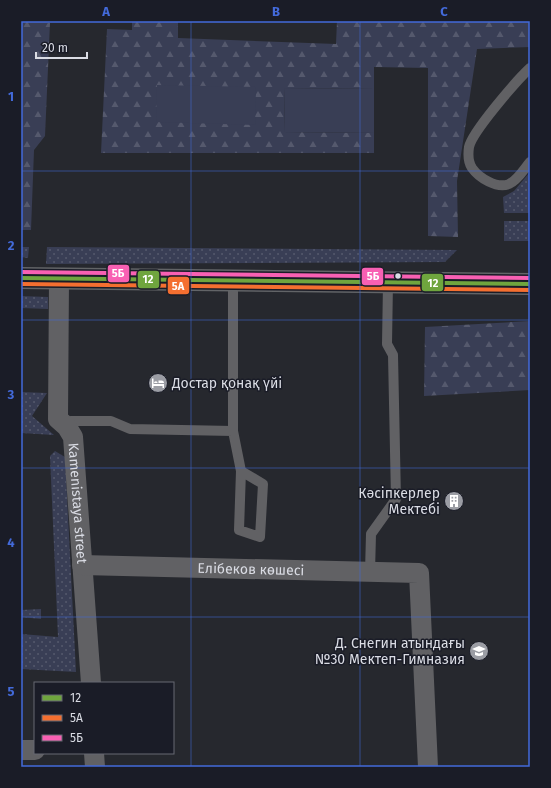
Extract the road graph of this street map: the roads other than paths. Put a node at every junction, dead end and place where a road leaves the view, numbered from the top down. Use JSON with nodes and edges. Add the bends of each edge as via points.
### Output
{"nodes":[{"id":1,"x":530,"y":68,"type":"edge"},
{"id":2,"x":530,"y":162,"type":"edge"},
{"id":3,"x":21,"y":278,"type":"edge"},
{"id":4,"x":59,"y":280,"type":"junction"},
{"id":5,"x":233,"y":281,"type":"junction"},
{"id":6,"x":388,"y":283,"type":"junction"},
{"id":7,"x":530,"y":284,"type":"edge"},
{"id":8,"x":71,"y":421,"type":"dead end"},
{"id":9,"x":233,"y":431,"type":"junction"},
{"id":10,"x":242,"y":472,"type":"junction"},
{"id":11,"x":82,"y":565,"type":"junction"},
{"id":12,"x":370,"y":572,"type":"junction"},
{"id":13,"x":91,"y":682,"type":"edge"},
{"id":14,"x":21,"y":750,"type":"edge"},
{"id":15,"x":34,"y":750,"type":"edge"},
{"id":16,"x":94,"y":754,"type":"edge"},
{"id":17,"x":95,"y":767,"type":"edge"},
{"id":18,"x":428,"y":767,"type":"edge"}],
"edges":[{"from":1,"to":2,"type":"lane","via":[[478,128],[469,146],[468,156],[472,169],[496,185],[503,185],[516,179]]},
{"from":3,"to":4,"type":"main road"},
{"from":4,"to":5,"type":"main road"},
{"from":4,"to":11,"type":"street","name":"Kamenistaya street","via":[[58,419],[73,437]]},
{"from":5,"to":6,"type":"main road"},
{"from":5,"to":9,"type":"lane"},
{"from":6,"to":7,"type":"main road"},
{"from":6,"to":12,"type":"lane","via":[[387,344],[393,355],[396,499],[371,534]]},
{"from":8,"to":9,"type":"lane","via":[[111,421],[130,429]]},
{"from":9,"to":10,"type":"lane"},
{"from":10,"to":10,"type":"lane","via":[[263,484],[260,537],[240,530]]},
{"from":11,"to":12,"type":"street","name":"Елібеков көшесі"},
{"from":11,"to":13,"type":"street","name":"Kamenistaya street"},
{"from":12,"to":18,"type":"street","name":"Елібеков көшесі","via":[[420,573]]},
{"from":14,"to":15,"type":"street"},
{"from":16,"to":17,"type":"street"}]}
